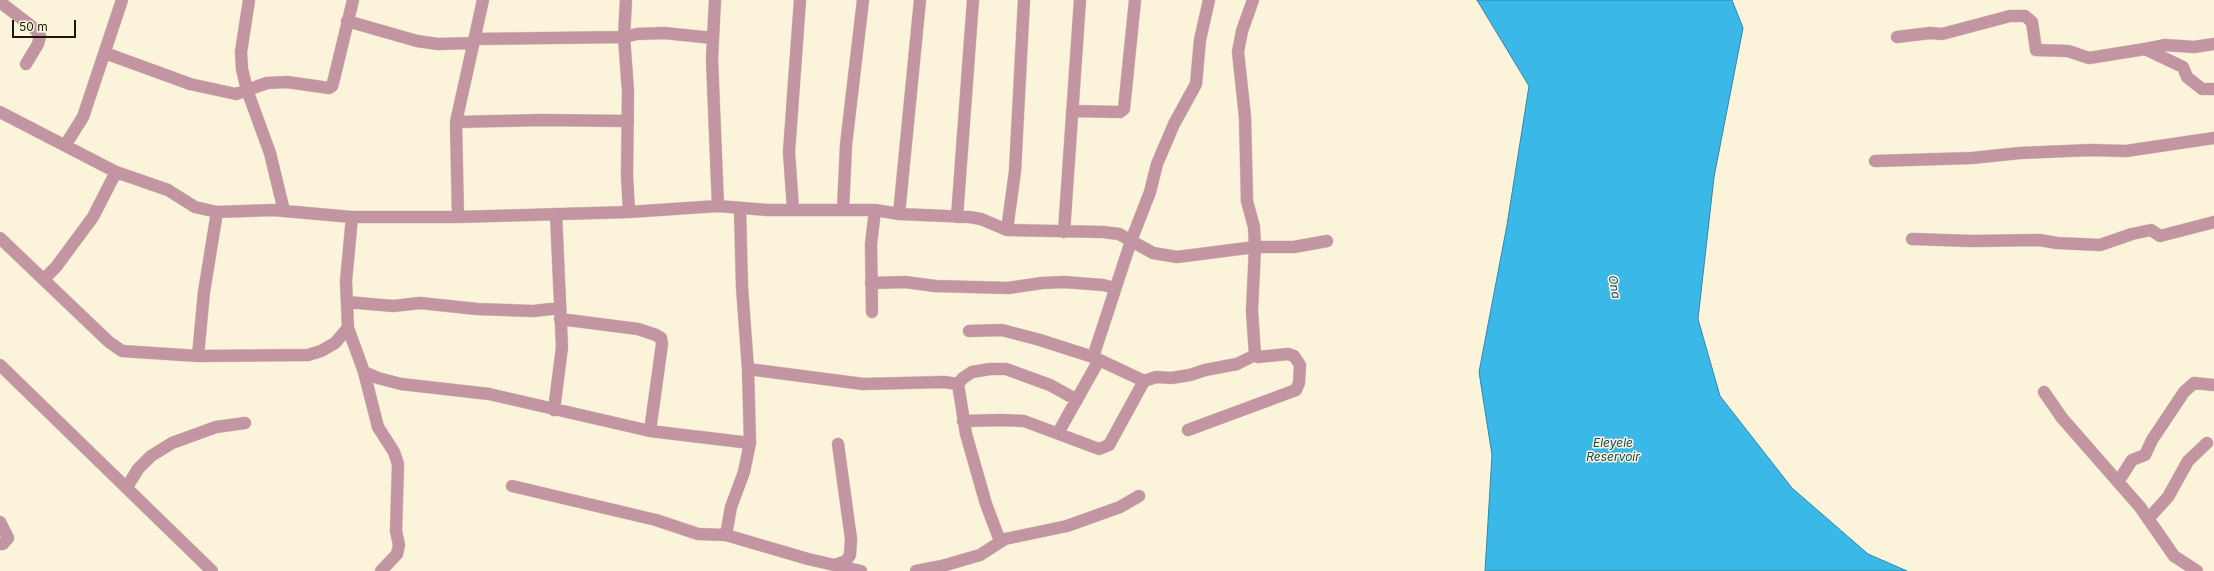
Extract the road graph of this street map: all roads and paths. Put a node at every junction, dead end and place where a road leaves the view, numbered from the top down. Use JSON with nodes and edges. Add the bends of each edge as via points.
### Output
{"nodes":[{"id":1,"x":122,"y":0,"type":"edge"},
{"id":2,"x":250,"y":0,"type":"edge"},
{"id":3,"x":353,"y":0,"type":"edge"},
{"id":4,"x":483,"y":0,"type":"edge"},
{"id":5,"x":626,"y":0,"type":"edge"},
{"id":6,"x":715,"y":0,"type":"edge"},
{"id":7,"x":800,"y":0,"type":"edge"},
{"id":8,"x":863,"y":0,"type":"edge"},
{"id":9,"x":920,"y":0,"type":"edge"},
{"id":10,"x":973,"y":0,"type":"edge"},
{"id":11,"x":1024,"y":0,"type":"edge"},
{"id":12,"x":1080,"y":0,"type":"edge"},
{"id":13,"x":1135,"y":0,"type":"edge"},
{"id":14,"x":1209,"y":0,"type":"edge"},
{"id":15,"x":1253,"y":0,"type":"edge"},
{"id":16,"x":0,"y":2,"type":"edge"},
{"id":17,"x":348,"y":21,"type":"junction"},
{"id":18,"x":624,"y":37,"type":"junction"},
{"id":19,"x":1897,"y":37,"type":"dead end"},
{"id":20,"x":713,"y":38,"type":"junction"},
{"id":21,"x":474,"y":41,"type":"junction"},
{"id":22,"x":2214,"y":44,"type":"edge"},
{"id":23,"x":2145,"y":49,"type":"junction"},
{"id":24,"x":105,"y":53,"type":"junction"},
{"id":25,"x":26,"y":64,"type":"dead end"},
{"id":26,"x":2214,"y":89,"type":"edge"},
{"id":27,"x":246,"y":90,"type":"junction"},
{"id":28,"x":1072,"y":111,"type":"junction"},
{"id":29,"x":0,"y":112,"type":"edge"},
{"id":30,"x":628,"y":121,"type":"junction"},
{"id":31,"x":456,"y":122,"type":"junction"},
{"id":32,"x":2214,"y":138,"type":"edge"},
{"id":33,"x":66,"y":144,"type":"junction"},
{"id":34,"x":1875,"y":161,"type":"dead end"},
{"id":35,"x":116,"y":172,"type":"junction"},
{"id":36,"x":718,"y":206,"type":"junction"},
{"id":37,"x":740,"y":209,"type":"junction"},
{"id":38,"x":793,"y":209,"type":"junction"},
{"id":39,"x":843,"y":210,"type":"junction"},
{"id":40,"x":875,"y":210,"type":"junction"},
{"id":41,"x":284,"y":211,"type":"junction"},
{"id":42,"x":217,"y":212,"type":"junction"},
{"id":43,"x":629,"y":212,"type":"junction"},
{"id":44,"x":556,"y":214,"type":"junction"},
{"id":45,"x":899,"y":214,"type":"junction"},
{"id":46,"x":352,"y":217,"type":"junction"},
{"id":47,"x":458,"y":217,"type":"junction"},
{"id":48,"x":957,"y":217,"type":"junction"},
{"id":49,"x":2214,"y":222,"type":"edge"},
{"id":50,"x":1007,"y":230,"type":"junction"},
{"id":51,"x":1064,"y":232,"type":"junction"},
{"id":52,"x":0,"y":238,"type":"edge"},
{"id":53,"x":1912,"y":239,"type":"dead end"},
{"id":54,"x":1131,"y":241,"type":"junction"},
{"id":55,"x":1328,"y":241,"type":"dead end"},
{"id":56,"x":1255,"y":246,"type":"junction"},
{"id":57,"x":44,"y":279,"type":"junction"},
{"id":58,"x":871,"y":283,"type":"junction"},
{"id":59,"x":1115,"y":288,"type":"junction"},
{"id":60,"x":347,"y":302,"type":"junction"},
{"id":61,"x":872,"y":312,"type":"dead end"},
{"id":62,"x":560,"y":313,"type":"junction"},
{"id":63,"x":348,"y":328,"type":"junction"},
{"id":64,"x":970,"y":331,"type":"dead end"},
{"id":65,"x":198,"y":356,"type":"junction"},
{"id":66,"x":1255,"y":356,"type":"junction"},
{"id":67,"x":1096,"y":358,"type":"junction"},
{"id":68,"x":0,"y":365,"type":"edge"},
{"id":69,"x":748,"y":369,"type":"junction"},
{"id":70,"x":364,"y":372,"type":"junction"},
{"id":71,"x":1144,"y":381,"type":"junction"},
{"id":72,"x":958,"y":384,"type":"junction"},
{"id":73,"x":2214,"y":385,"type":"edge"},
{"id":74,"x":2044,"y":392,"type":"dead end"},
{"id":75,"x":1077,"y":400,"type":"junction"},
{"id":76,"x":554,"y":410,"type":"junction"},
{"id":77,"x":963,"y":421,"type":"junction"},
{"id":78,"x":245,"y":423,"type":"dead end"},
{"id":79,"x":1188,"y":430,"type":"dead end"},
{"id":80,"x":650,"y":431,"type":"junction"},
{"id":81,"x":1058,"y":433,"type":"junction"},
{"id":82,"x":750,"y":443,"type":"junction"},
{"id":83,"x":2207,"y":443,"type":"dead end"},
{"id":84,"x":838,"y":444,"type":"dead end"},
{"id":85,"x":2118,"y":482,"type":"junction"},
{"id":86,"x":512,"y":486,"type":"dead end"},
{"id":87,"x":127,"y":488,"type":"junction"},
{"id":88,"x":1139,"y":496,"type":"dead end"},
{"id":89,"x":2148,"y":518,"type":"junction"},
{"id":90,"x":0,"y":522,"type":"edge"},
{"id":91,"x":726,"y":535,"type":"junction"},
{"id":92,"x":1000,"y":541,"type":"junction"},
{"id":93,"x":0,"y":544,"type":"edge"},
{"id":94,"x":835,"y":565,"type":"junction"},
{"id":95,"x":2190,"y":569,"type":"edge"},
{"id":96,"x":212,"y":571,"type":"edge"},
{"id":97,"x":381,"y":571,"type":"edge"},
{"id":98,"x":861,"y":571,"type":"edge"},
{"id":99,"x":921,"y":571,"type":"edge"}],
"edges":[{"from":1,"to":24,"type":"street"},
{"from":2,"to":27,"type":"street","via":[[241,52]]},
{"from":3,"to":17,"type":"street"},
{"from":4,"to":21,"type":"street"},
{"from":5,"to":18,"type":"street"},
{"from":6,"to":20,"type":"street"},
{"from":7,"to":38,"type":"street","via":[[789,152]]},
{"from":8,"to":39,"type":"street","via":[[846,145]]},
{"from":9,"to":45,"type":"street"},
{"from":10,"to":48,"type":"street"},
{"from":11,"to":50,"type":"street","via":[[1014,171]]},
{"from":12,"to":28,"type":"street"},
{"from":13,"to":28,"type":"street","via":[[1124,109],[1120,112]]},
{"from":14,"to":54,"type":"street","via":[[1200,40],[1196,84],[1166,141]]},
{"from":15,"to":56,"type":"street","via":[[1238,52],[1245,117],[1247,201],[1254,227]]},
{"from":16,"to":25,"type":"street","via":[[35,29],[40,36]]},
{"from":17,"to":21,"type":"street","via":[[417,41],[438,44]]},
{"from":17,"to":27,"type":"street","via":[[332,86],[329,88],[287,82],[267,83]]},
{"from":18,"to":20,"type":"street","via":[[664,33]]},
{"from":18,"to":21,"type":"street"},
{"from":18,"to":30,"type":"street"},
{"from":19,"to":23,"type":"street","via":[[1942,34],[2014,15],[2030,19],[2036,50],[2068,50],[2089,58]]},
{"from":20,"to":36,"type":"street"},
{"from":21,"to":31,"type":"street"},
{"from":22,"to":23,"type":"street","via":[[2194,47],[2165,45]]},
{"from":23,"to":26,"type":"street","via":[[2183,67],[2187,76],[2202,89]]},
{"from":24,"to":27,"type":"street","via":[[190,84],[236,94]]},
{"from":24,"to":33,"type":"street","via":[[83,117]]},
{"from":27,"to":41,"type":"street","via":[[270,153]]},
{"from":28,"to":51,"type":"street"},
{"from":29,"to":33,"type":"street"},
{"from":30,"to":31,"type":"street"},
{"from":30,"to":43,"type":"street"},
{"from":31,"to":47,"type":"street"},
{"from":32,"to":34,"type":"street","via":[[2126,151],[2091,150]]},
{"from":33,"to":35,"type":"street"},
{"from":35,"to":42,"type":"street","via":[[168,190],[195,207]]},
{"from":35,"to":57,"type":"street","via":[[93,217]]},
{"from":36,"to":37,"type":"street"},
{"from":36,"to":43,"type":"street"},
{"from":37,"to":38,"type":"street"},
{"from":37,"to":69,"type":"street"},
{"from":38,"to":39,"type":"street"},
{"from":39,"to":40,"type":"street"},
{"from":40,"to":45,"type":"street"},
{"from":40,"to":58,"type":"street","via":[[871,244]]},
{"from":41,"to":42,"type":"street"},
{"from":41,"to":46,"type":"street"},
{"from":42,"to":65,"type":"street","via":[[204,292]]},
{"from":43,"to":44,"type":"street"},
{"from":44,"to":47,"type":"street"},
{"from":44,"to":62,"type":"street"},
{"from":45,"to":48,"type":"street"},
{"from":46,"to":47,"type":"street"},
{"from":46,"to":60,"type":"street","via":[[346,281]]},
{"from":48,"to":50,"type":"street","via":[[981,219]]},
{"from":49,"to":53,"type":"street","via":[[2160,236],[2151,230],[2100,245],[2039,240],[1972,242]]},
{"from":50,"to":51,"type":"street"},
{"from":51,"to":54,"type":"street","via":[[1119,234]]},
{"from":52,"to":57,"type":"street"},
{"from":54,"to":56,"type":"street","via":[[1164,256],[1197,255]]},
{"from":54,"to":59,"type":"street"},
{"from":55,"to":56,"type":"street","via":[[1294,247]]},
{"from":56,"to":66,"type":"street","via":[[1252,311]]},
{"from":57,"to":65,"type":"street","via":[[109,342],[122,351]]},
{"from":58,"to":59,"type":"street","via":[[904,282],[935,286],[1008,288],[1064,282]]},
{"from":58,"to":61,"type":"street"},
{"from":59,"to":67,"type":"street"},
{"from":60,"to":62,"type":"street","via":[[393,306],[420,303]]},
{"from":60,"to":63,"type":"street"},
{"from":62,"to":76,"type":"street","via":[[561,363]]},
{"from":62,"to":80,"type":"street","via":[[638,329],[661,338]]},
{"from":63,"to":65,"type":"street","via":[[335,342],[321,351],[308,355]]},
{"from":63,"to":70,"type":"street"},
{"from":64,"to":67,"type":"street","via":[[1002,330]]},
{"from":66,"to":71,"type":"street","via":[[1237,364],[1190,375],[1156,377]]},
{"from":66,"to":79,"type":"street","via":[[1294,356],[1300,365],[1296,390]]},
{"from":67,"to":71,"type":"street"},
{"from":67,"to":75,"type":"street"},
{"from":68,"to":87,"type":"street"},
{"from":69,"to":72,"type":"street","via":[[863,384]]},
{"from":69,"to":82,"type":"street"},
{"from":70,"to":76,"type":"street","via":[[401,384],[489,394]]},
{"from":70,"to":97,"type":"street","via":[[378,427],[394,452],[398,464],[396,530],[399,545],[397,554]]},
{"from":71,"to":81,"type":"street","via":[[1109,445],[1100,449]]},
{"from":72,"to":75,"type":"street","via":[[972,372],[1006,369],[1050,385]]},
{"from":72,"to":77,"type":"street"},
{"from":73,"to":85,"type":"street","via":[[2194,383],[2184,392],[2145,455],[2132,460]]},
{"from":74,"to":85,"type":"street","via":[[2062,418]]},
{"from":75,"to":81,"type":"street"},
{"from":76,"to":80,"type":"street"},
{"from":77,"to":81,"type":"street","via":[[1024,422]]},
{"from":77,"to":92,"type":"street","via":[[986,504]]},
{"from":78,"to":87,"type":"street","via":[[216,427],[172,443],[151,456],[138,469]]},
{"from":80,"to":82,"type":"street"},
{"from":82,"to":91,"type":"street","via":[[744,472],[731,507]]},
{"from":83,"to":89,"type":"street","via":[[2188,461],[2168,497]]},
{"from":84,"to":94,"type":"street","via":[[850,555],[846,561]]},
{"from":85,"to":89,"type":"street"},
{"from":86,"to":91,"type":"street","via":[[656,520],[698,534]]},
{"from":87,"to":96,"type":"street"},
{"from":88,"to":92,"type":"street","via":[[1120,507],[1067,526]]},
{"from":89,"to":95,"type":"street","via":[[2174,556]]},
{"from":90,"to":93,"type":"street","via":[[8,538]]},
{"from":91,"to":94,"type":"street"},
{"from":92,"to":99,"type":"street","via":[[991,550],[980,555]]},
{"from":94,"to":98,"type":"street"}]}
